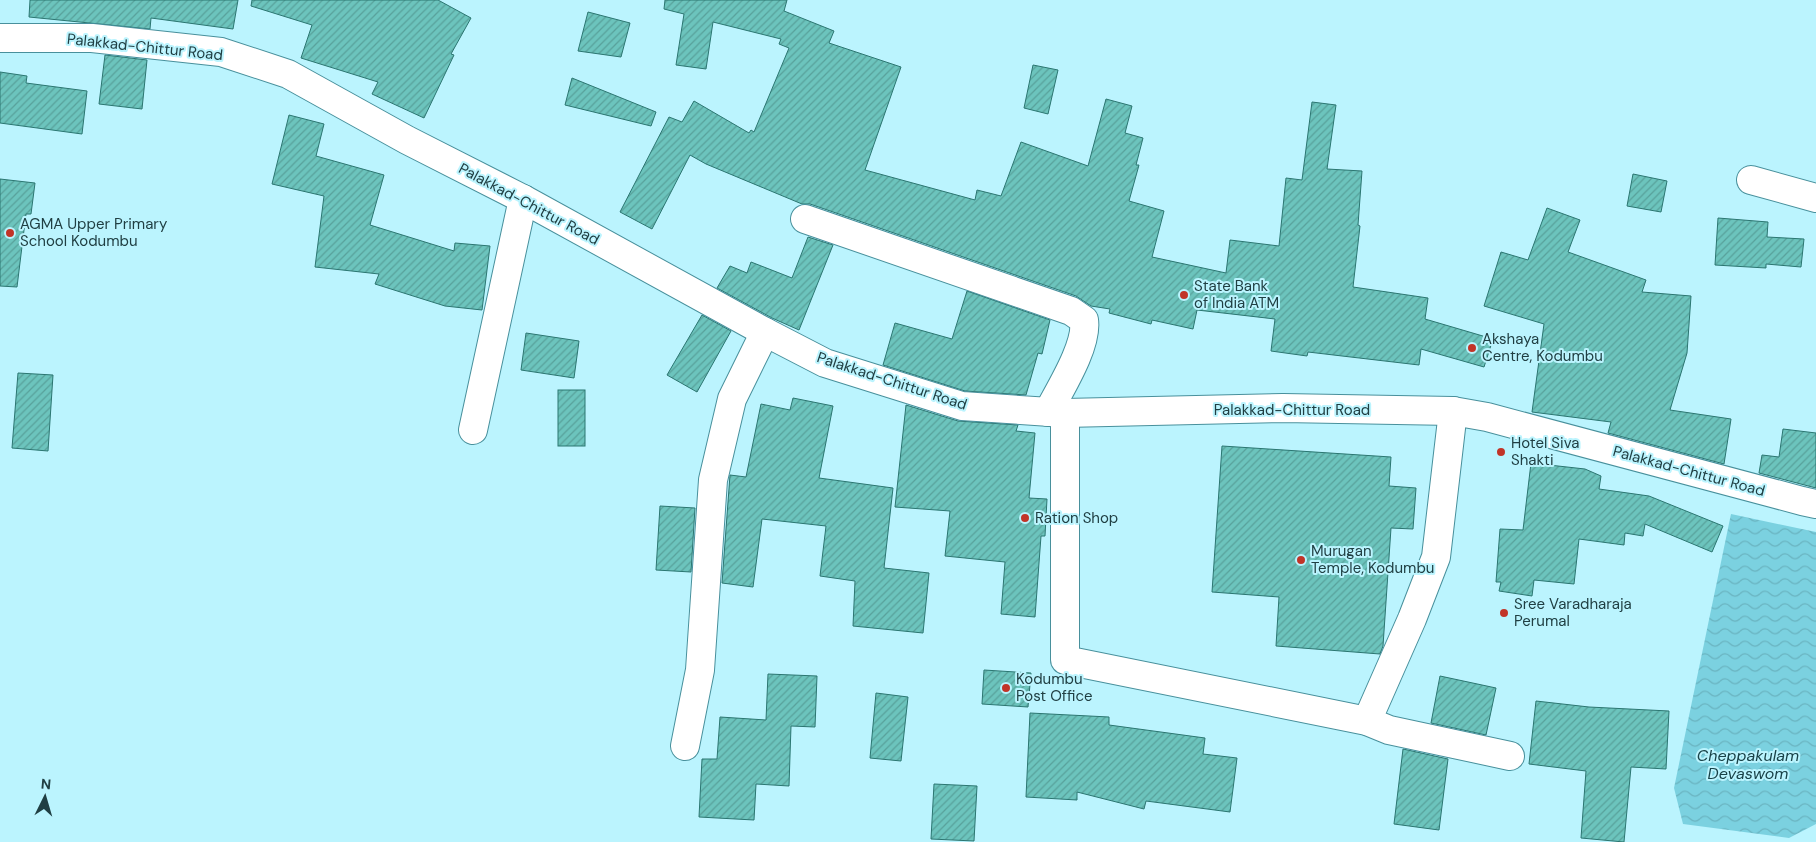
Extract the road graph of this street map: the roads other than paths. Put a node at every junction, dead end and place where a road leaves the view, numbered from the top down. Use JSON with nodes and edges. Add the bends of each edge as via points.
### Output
{"nodes":[{"id":1,"x":0,"y":38,"type":"edge"},
{"id":2,"x":1751,"y":180,"type":"dead end"},
{"id":3,"x":1816,"y":198,"type":"edge"},
{"id":4,"x":523,"y":200,"type":"junction"},
{"id":5,"x":805,"y":219,"type":"dead end"},
{"id":6,"x":765,"y":332,"type":"junction"},
{"id":7,"x":1454,"y":411,"type":"junction"},
{"id":8,"x":1056,"y":412,"type":"junction"},
{"id":9,"x":473,"y":430,"type":"dead end"},
{"id":10,"x":1816,"y":504,"type":"edge"},
{"id":11,"x":1367,"y":721,"type":"junction"},
{"id":12,"x":685,"y":746,"type":"dead end"},
{"id":13,"x":1510,"y":756,"type":"dead end"}],
"edges":[{"from":1,"to":4,"type":"street","name":"Palakkad-Chittur Road","via":[[92,38],[221,52],[288,74]]},
{"from":2,"to":3,"type":"street"},
{"from":4,"to":6,"type":"street","name":"Palakkad-Chittur Road"},
{"from":4,"to":9,"type":"street"},
{"from":5,"to":8,"type":"street","via":[[1071,311],[1084,320],[1086,330]]},
{"from":6,"to":8,"type":"street","name":"Palakkad-Chittur Road","via":[[825,363],[962,406]]},
{"from":6,"to":12,"type":"street","via":[[732,399],[713,480],[700,670]]},
{"from":7,"to":8,"type":"street","name":"Palakkad-Chittur Road","via":[[1283,408]]},
{"from":7,"to":10,"type":"street","name":"Palakkad-Chittur Road"},
{"from":7,"to":11,"type":"street","via":[[1436,557]]},
{"from":8,"to":11,"type":"street","via":[[1065,660]]},
{"from":11,"to":13,"type":"street","via":[[1389,730]]}]}
